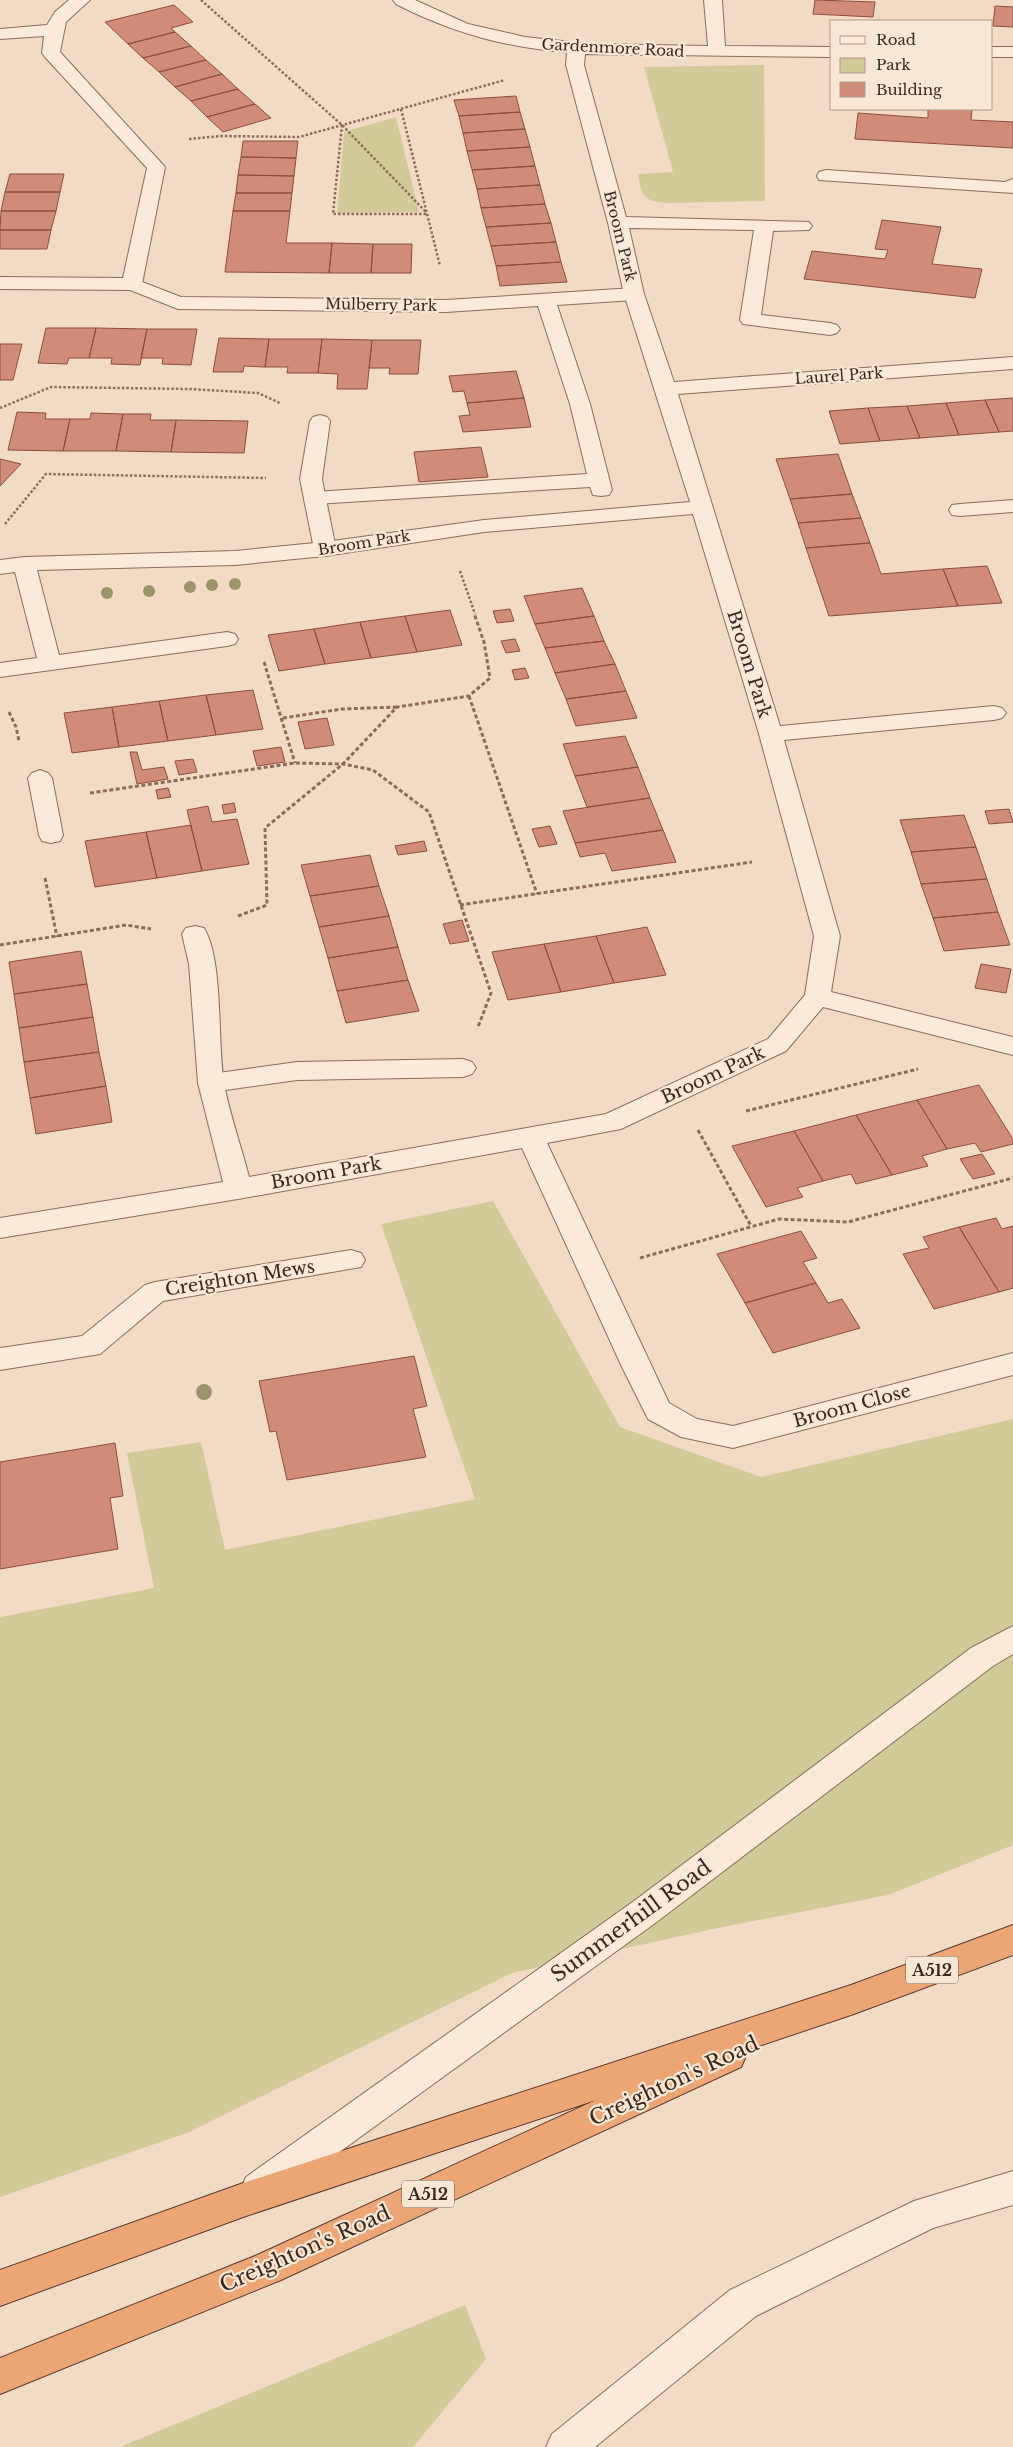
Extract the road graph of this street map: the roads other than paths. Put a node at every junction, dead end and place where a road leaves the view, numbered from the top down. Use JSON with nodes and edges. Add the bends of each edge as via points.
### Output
{"nodes":[{"id":1,"x":81,"y":0,"type":"edge"},
{"id":2,"x":402,"y":0,"type":"edge"},
{"id":3,"x":712,"y":0,"type":"edge"},
{"id":4,"x":52,"y":30,"type":"junction"},
{"id":5,"x":0,"y":34,"type":"edge"},
{"id":6,"x":717,"y":52,"type":"junction"},
{"id":7,"x":830,"y":52,"type":"edge"},
{"id":8,"x":993,"y":52,"type":"edge"},
{"id":9,"x":1013,"y":52,"type":"edge"},
{"id":10,"x":575,"y":55,"type":"junction"},
{"id":11,"x":838,"y":173,"type":"dead end"},
{"id":12,"x":1013,"y":185,"type":"edge"},
{"id":13,"x":618,"y":223,"type":"junction"},
{"id":14,"x":764,"y":226,"type":"junction"},
{"id":15,"x":802,"y":226,"type":"dead end"},
{"id":16,"x":0,"y":282,"type":"edge"},
{"id":17,"x":132,"y":284,"type":"junction"},
{"id":18,"x":634,"y":294,"type":"junction"},
{"id":19,"x":546,"y":300,"type":"junction"},
{"id":20,"x":830,"y":328,"type":"dead end"},
{"id":21,"x":1013,"y":362,"type":"edge"},
{"id":22,"x":666,"y":388,"type":"junction"},
{"id":23,"x":320,"y":421,"type":"road end"},
{"id":24,"x":313,"y":488,"type":"junction"},
{"id":25,"x":1013,"y":506,"type":"edge"},
{"id":26,"x":702,"y":507,"type":"junction"},
{"id":27,"x":960,"y":510,"type":"dead end"},
{"id":28,"x":325,"y":550,"type":"junction"},
{"id":29,"x":24,"y":564,"type":"junction"},
{"id":30,"x":0,"y":567,"type":"edge"},
{"id":31,"x":227,"y":640,"type":"dead end"},
{"id":32,"x":50,"y":663,"type":"junction"},
{"id":33,"x":0,"y":670,"type":"edge"},
{"id":34,"x":994,"y":713,"type":"dead end"},
{"id":35,"x":771,"y":734,"type":"junction"},
{"id":36,"x":42,"y":789,"type":"road end"},
{"id":37,"x":51,"y":835,"type":"road end"},
{"id":38,"x":195,"y":934,"type":"road end"},
{"id":39,"x":817,"y":997,"type":"junction"},
{"id":40,"x":1013,"y":1046,"type":"edge"},
{"id":41,"x":462,"y":1068,"type":"road end"},
{"id":42,"x":211,"y":1083,"type":"junction"},
{"id":43,"x":531,"y":1137,"type":"junction"},
{"id":44,"x":238,"y":1189,"type":"junction"},
{"id":45,"x":0,"y":1228,"type":"edge"},
{"id":46,"x":351,"y":1260,"type":"dead end"},
{"id":47,"x":0,"y":1358,"type":"edge"},
{"id":48,"x":1013,"y":1364,"type":"edge"},
{"id":49,"x":1013,"y":1639,"type":"edge"},
{"id":50,"x":1013,"y":1940,"type":"edge"},
{"id":51,"x":851,"y":2000,"type":"junction"},
{"id":52,"x":1013,"y":2188,"type":"edge"},
{"id":53,"x":246,"y":2199,"type":"junction"},
{"id":54,"x":0,"y":2288,"type":"edge"},
{"id":55,"x":0,"y":2376,"type":"edge"},
{"id":56,"x":565,"y":2447,"type":"edge"}],
"edges":[{"from":1,"to":4,"type":"street","via":[[64,10]]},
{"from":2,"to":10,"type":"street","name":"Gardenmore Road","via":[[426,15],[472,30]]},
{"from":3,"to":6,"type":"street"},
{"from":4,"to":5,"type":"street"},
{"from":4,"to":17,"type":"street","via":[[51,53],[156,167]]},
{"from":6,"to":7,"type":"street","name":"Gardenmore Road"},
{"from":6,"to":10,"type":"street","name":"Gardenmore Road"},
{"from":8,"to":9,"type":"street"},
{"from":10,"to":13,"type":"street","name":"Broom Park"},
{"from":11,"to":12,"type":"street","via":[[1010,188]]},
{"from":13,"to":14,"type":"street"},
{"from":13,"to":18,"type":"street","name":"Broom Park"},
{"from":14,"to":15,"type":"street"},
{"from":14,"to":20,"type":"street","via":[[750,320]]},
{"from":16,"to":17,"type":"street","name":"Mulberry Park"},
{"from":17,"to":19,"type":"street","name":"Mulberry Park","via":[[178,303],[446,306]]},
{"from":18,"to":19,"type":"street","name":"Mulberry Park"},
{"from":18,"to":22,"type":"street","name":"Broom Park"},
{"from":19,"to":24,"type":"street","via":[[580,404],[600,485]]},
{"from":21,"to":22,"type":"street","name":"Laurel Park"},
{"from":22,"to":26,"type":"street","name":"Broom Park"},
{"from":23,"to":24,"type":"street"},
{"from":24,"to":28,"type":"street"},
{"from":25,"to":27,"type":"street"},
{"from":26,"to":28,"type":"street","name":"Broom Park","via":[[447,530]]},
{"from":26,"to":35,"type":"street","name":"Broom Park"},
{"from":28,"to":29,"type":"street","name":"Broom Park","via":[[235,558]]},
{"from":29,"to":30,"type":"street","name":"Broom Park"},
{"from":29,"to":32,"type":"street"},
{"from":31,"to":32,"type":"street"},
{"from":32,"to":33,"type":"street"},
{"from":34,"to":35,"type":"street","name":"Broom Park"},
{"from":35,"to":39,"type":"street","name":"Broom Park","via":[[827,936]]},
{"from":36,"to":37,"type":"street"},
{"from":38,"to":42,"type":"street","via":[[202,964]]},
{"from":39,"to":40,"type":"street"},
{"from":39,"to":43,"type":"street","name":"Broom Park","via":[[777,1046],[612,1122]]},
{"from":41,"to":42,"type":"street","via":[[297,1071]]},
{"from":42,"to":44,"type":"street"},
{"from":43,"to":44,"type":"street","name":"Broom Park"},
{"from":43,"to":48,"type":"street","name":"Broom Close","via":[[658,1411],[691,1429],[733,1437]]},
{"from":44,"to":45,"type":"street","name":"Broom Park"},
{"from":46,"to":47,"type":"street","name":"Creighton Mews","via":[[155,1292],[90,1346]]},
{"from":49,"to":53,"type":"street","name":"Summerhill Road","via":[[982,1658],[646,1912]]},
{"from":50,"to":51,"type":"highway","name":"Creighton's Road","number":"A512"},
{"from":51,"to":53,"type":"highway","name":"Creighton's Road","number":"A512"},
{"from":51,"to":55,"type":"highway","name":"Creighton's Road","number":"A512","via":[[268,2268]]},
{"from":52,"to":56,"type":"street","via":[[927,2213],[744,2303]]},
{"from":53,"to":54,"type":"highway","name":"Creighton's Road","number":"A512"}]}
